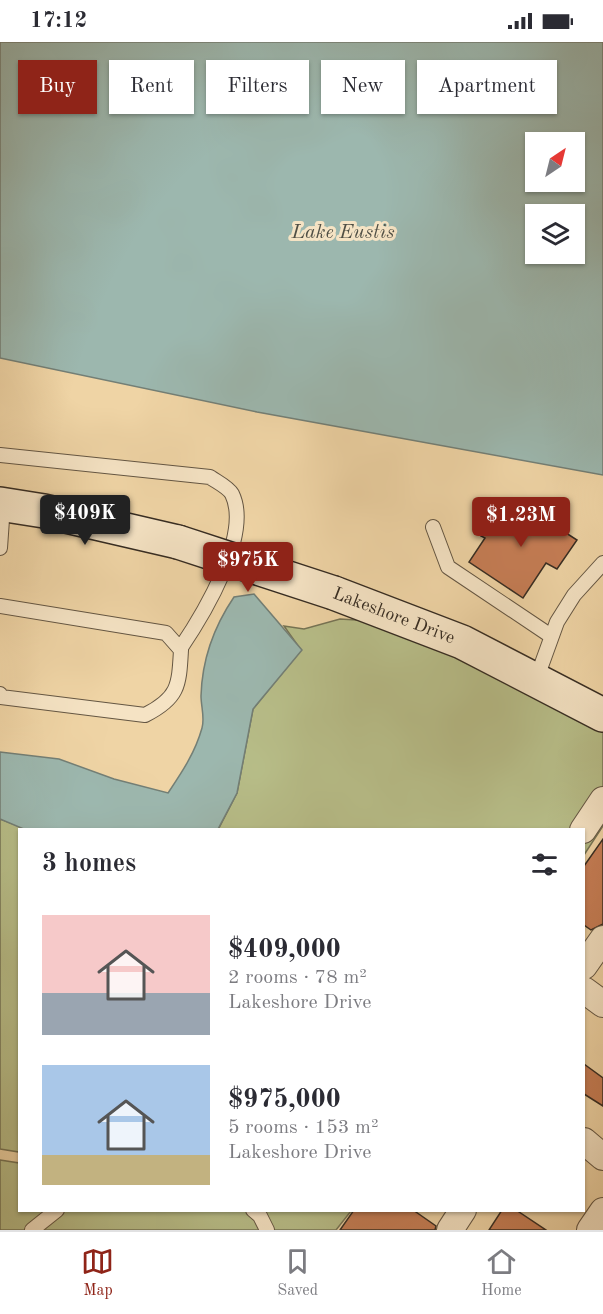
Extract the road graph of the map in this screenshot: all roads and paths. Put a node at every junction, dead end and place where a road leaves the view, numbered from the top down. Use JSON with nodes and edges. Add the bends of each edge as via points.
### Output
{"nodes":[{"id":1,"x":0,"y":455,"type":"edge"},
{"id":2,"x":1,"y":504,"type":"edge"},
{"id":3,"x":433,"y":527,"type":"dead end"},
{"id":4,"x":0,"y":548,"type":"edge"},
{"id":5,"x":603,"y":562,"type":"edge"},
{"id":6,"x":0,"y":606,"type":"edge"},
{"id":7,"x":551,"y":636,"type":"junction"},
{"id":8,"x":180,"y":649,"type":"junction"},
{"id":9,"x":536,"y":680,"type":"junction"},
{"id":10,"x":0,"y":694,"type":"edge"},
{"id":11,"x":603,"y":715,"type":"edge"},
{"id":12,"x":603,"y":800,"type":"edge"},
{"id":13,"x":584,"y":828,"type":"edge"},
{"id":14,"x":603,"y":939,"type":"edge"},
{"id":15,"x":585,"y":965,"type":"edge"},
{"id":16,"x":585,"y":991,"type":"edge"},
{"id":17,"x":603,"y":1004,"type":"edge"},
{"id":18,"x":585,"y":1142,"type":"edge"},
{"id":19,"x":603,"y":1157,"type":"edge"},
{"id":20,"x":603,"y":1211,"type":"edge"},
{"id":21,"x":54,"y":1212,"type":"edge"},
{"id":22,"x":255,"y":1212,"type":"edge"},
{"id":23,"x":462,"y":1212,"type":"edge"},
{"id":24,"x":32,"y":1230,"type":"edge"},
{"id":25,"x":267,"y":1230,"type":"edge"},
{"id":26,"x":450,"y":1230,"type":"edge"},
{"id":27,"x":590,"y":1230,"type":"edge"}],
"edges":[{"from":1,"to":8,"type":"lane","via":[[210,477],[231,492],[238,514],[224,572],[205,613]]},
{"from":2,"to":4,"type":"lane"},
{"from":2,"to":9,"type":"street","name":"Lakeshore Drive","bridge":true,"via":[[178,542],[334,593],[462,642]]},
{"from":3,"to":7,"type":"lane","via":[[448,567]]},
{"from":5,"to":7,"type":"lane","via":[[574,595]]},
{"from":6,"to":8,"type":"lane","via":[[166,633]]},
{"from":7,"to":9,"type":"lane"},
{"from":8,"to":10,"type":"lane","via":[[179,685],[165,705],[145,715]]},
{"from":9,"to":11,"type":"street","name":"Lakeshore Drive"},
{"from":12,"to":13,"type":"street"},
{"from":14,"to":15,"type":"street"},
{"from":16,"to":17,"type":"street"},
{"from":18,"to":19,"type":"street"},
{"from":20,"to":27,"type":"street"},
{"from":21,"to":24,"type":"lane"},
{"from":22,"to":25,"type":"lane"},
{"from":23,"to":26,"type":"street"}]}
